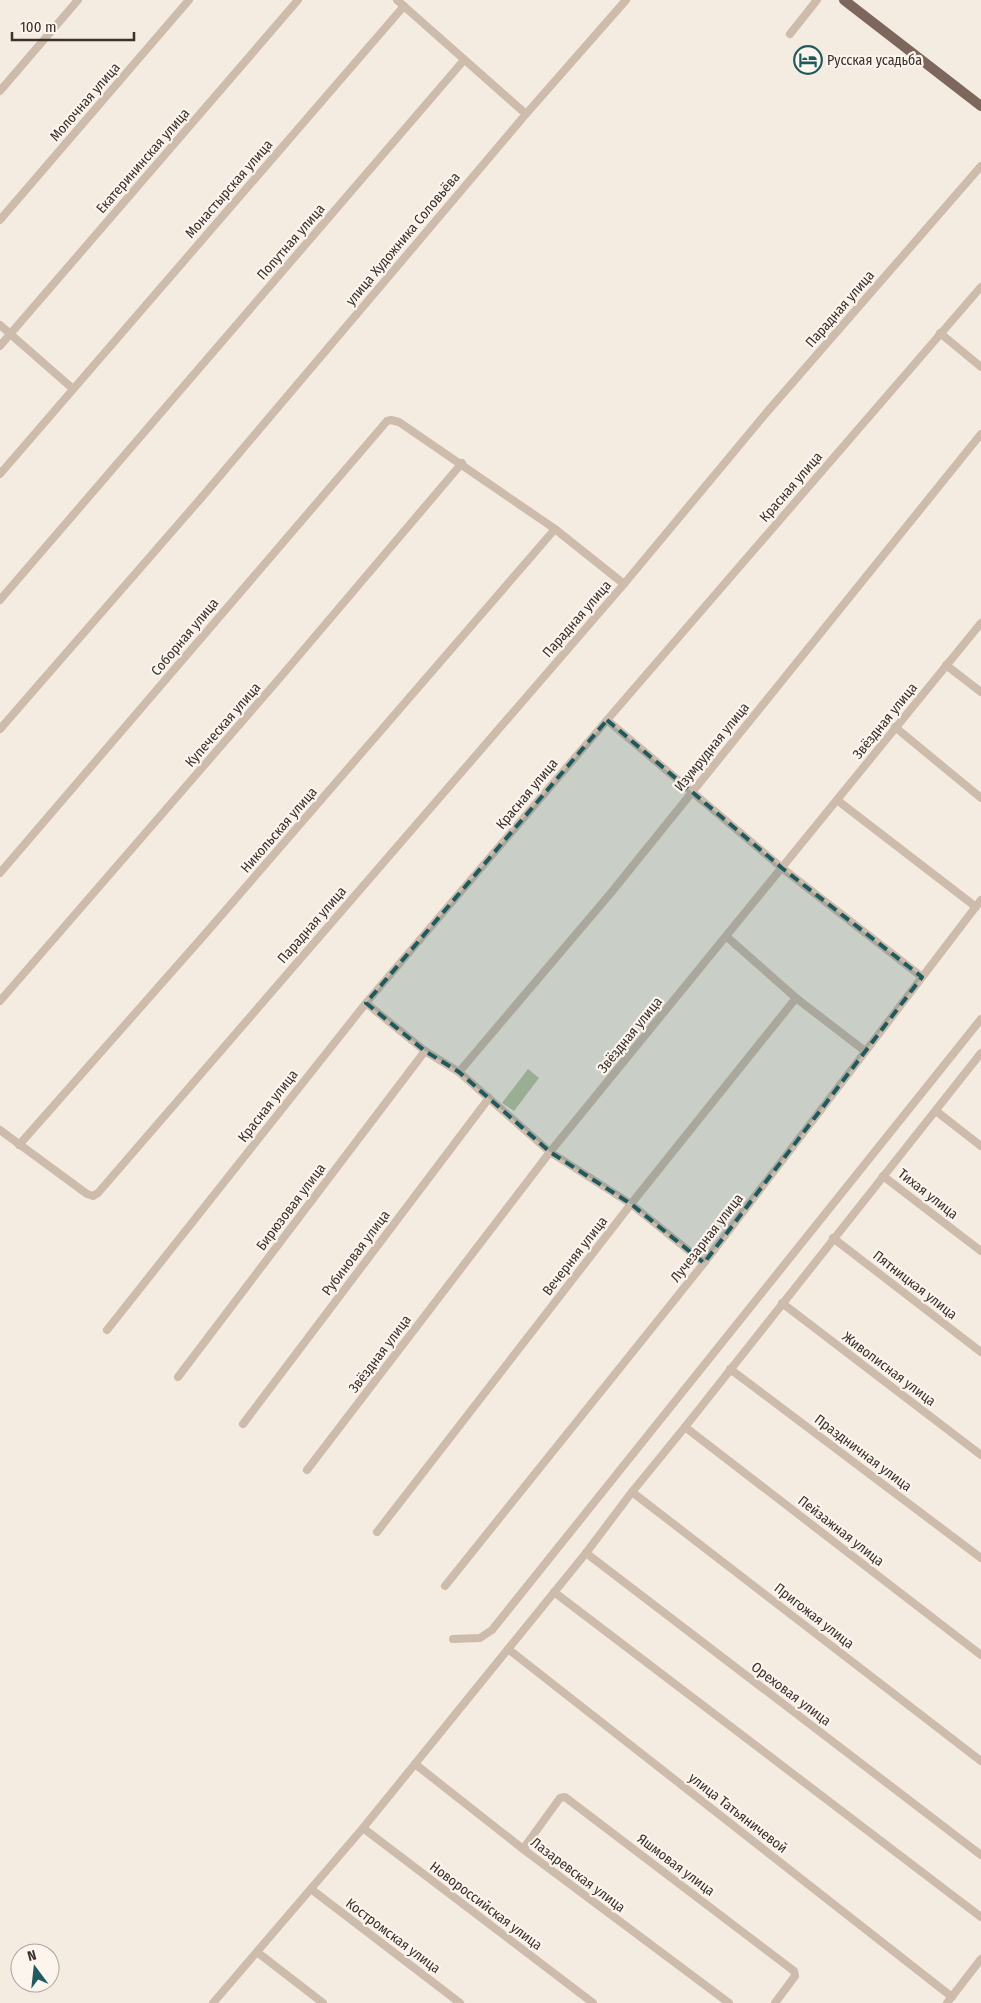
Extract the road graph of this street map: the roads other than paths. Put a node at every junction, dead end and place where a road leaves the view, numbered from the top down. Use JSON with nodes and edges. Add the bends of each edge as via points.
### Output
{"nodes":[{"id":1,"x":78,"y":0,"type":"edge"},
{"id":2,"x":189,"y":0,"type":"edge"},
{"id":3,"x":298,"y":0,"type":"edge"},
{"id":4,"x":397,"y":0,"type":"edge"},
{"id":5,"x":626,"y":0,"type":"edge"},
{"id":6,"x":817,"y":0,"type":"edge"},
{"id":7,"x":844,"y":0,"type":"edge"},
{"id":8,"x":404,"y":6,"type":"junction"},
{"id":9,"x":790,"y":34,"type":"dead end"},
{"id":10,"x":464,"y":60,"type":"junction"},
{"id":11,"x":0,"y":91,"type":"edge"},
{"id":12,"x":981,"y":106,"type":"edge"},
{"id":13,"x":526,"y":114,"type":"junction"},
{"id":14,"x":981,"y":166,"type":"edge"},
{"id":15,"x":0,"y":220,"type":"edge"},
{"id":16,"x":981,"y":288,"type":"edge"},
{"id":17,"x":0,"y":325,"type":"edge"},
{"id":18,"x":940,"y":334,"type":"junction"},
{"id":19,"x":9,"y":336,"type":"junction"},
{"id":20,"x":0,"y":346,"type":"edge"},
{"id":21,"x":981,"y":367,"type":"edge"},
{"id":22,"x":72,"y":388,"type":"junction"},
{"id":23,"x":391,"y":420,"type":"joint"},
{"id":24,"x":981,"y":434,"type":"edge"},
{"id":25,"x":462,"y":463,"type":"junction"},
{"id":26,"x":0,"y":474,"type":"edge"},
{"id":27,"x":556,"y":529,"type":"junction"},
{"id":28,"x":624,"y":584,"type":"junction"},
{"id":29,"x":0,"y":600,"type":"edge"},
{"id":30,"x":981,"y":624,"type":"edge"},
{"id":31,"x":946,"y":665,"type":"junction"},
{"id":32,"x":981,"y":692,"type":"edge"},
{"id":33,"x":607,"y":720,"type":"junction"},
{"id":34,"x":896,"y":727,"type":"junction"},
{"id":35,"x":0,"y":729,"type":"edge"},
{"id":36,"x":692,"y":793,"type":"junction"},
{"id":37,"x":981,"y":798,"type":"edge"},
{"id":38,"x":837,"y":800,"type":"junction"},
{"id":39,"x":782,"y":868,"type":"junction"},
{"id":40,"x":0,"y":873,"type":"edge"},
{"id":41,"x":981,"y":900,"type":"edge"},
{"id":42,"x":976,"y":907,"type":"junction"},
{"id":43,"x":727,"y":937,"type":"junction"},
{"id":44,"x":922,"y":977,"type":"junction"},
{"id":45,"x":796,"y":998,"type":"junction"},
{"id":46,"x":0,"y":1001,"type":"edge"},
{"id":47,"x":366,"y":1003,"type":"junction"},
{"id":48,"x":981,"y":1019,"type":"edge"},
{"id":49,"x":425,"y":1051,"type":"junction"},
{"id":50,"x":865,"y":1051,"type":"junction"},
{"id":51,"x":981,"y":1053,"type":"edge"},
{"id":52,"x":459,"y":1072,"type":"junction"},
{"id":53,"x":489,"y":1098,"type":"junction"},
{"id":54,"x":936,"y":1111,"type":"junction"},
{"id":55,"x":0,"y":1130,"type":"edge"},
{"id":56,"x":19,"y":1145,"type":"junction"},
{"id":57,"x":981,"y":1146,"type":"edge"},
{"id":58,"x":550,"y":1152,"type":"junction"},
{"id":59,"x":883,"y":1176,"type":"junction"},
{"id":60,"x":631,"y":1204,"type":"junction"},
{"id":61,"x":833,"y":1238,"type":"junction"},
{"id":62,"x":981,"y":1251,"type":"edge"},
{"id":63,"x":704,"y":1263,"type":"junction"},
{"id":64,"x":782,"y":1303,"type":"junction"},
{"id":65,"x":107,"y":1330,"type":"dead end"},
{"id":66,"x":981,"y":1352,"type":"edge"},
{"id":67,"x":730,"y":1368,"type":"junction"},
{"id":68,"x":178,"y":1377,"type":"dead end"},
{"id":69,"x":243,"y":1424,"type":"dead end"},
{"id":70,"x":685,"y":1428,"type":"junction"},
{"id":71,"x":981,"y":1455,"type":"edge"},
{"id":72,"x":307,"y":1470,"type":"dead end"},
{"id":73,"x":632,"y":1492,"type":"junction"},
{"id":74,"x":377,"y":1532,"type":"dead end"},
{"id":75,"x":586,"y":1553,"type":"junction"},
{"id":76,"x":981,"y":1558,"type":"edge"},
{"id":77,"x":445,"y":1586,"type":"dead end"},
{"id":78,"x":554,"y":1592,"type":"junction"},
{"id":79,"x":453,"y":1639,"type":"dead end"},
{"id":80,"x":508,"y":1649,"type":"junction"},
{"id":81,"x":981,"y":1655,"type":"edge"},
{"id":82,"x":981,"y":1761,"type":"edge"},
{"id":83,"x":415,"y":1764,"type":"junction"},
{"id":84,"x":363,"y":1828,"type":"junction"},
{"id":85,"x":523,"y":1849,"type":"junction"},
{"id":86,"x":981,"y":1856,"type":"edge"},
{"id":87,"x":311,"y":1889,"type":"junction"},
{"id":88,"x":981,"y":1917,"type":"edge"},
{"id":89,"x":256,"y":1952,"type":"junction"},
{"id":90,"x":981,"y":1959,"type":"edge"},
{"id":91,"x":950,"y":2000,"type":"edge"},
{"id":92,"x":213,"y":2003,"type":"edge"},
{"id":93,"x":323,"y":2003,"type":"edge"},
{"id":94,"x":460,"y":2003,"type":"edge"},
{"id":95,"x":593,"y":2003,"type":"edge"},
{"id":96,"x":729,"y":2003,"type":"edge"},
{"id":97,"x":775,"y":2003,"type":"edge"}],
"edges":[{"from":1,"to":11,"type":"street"},
{"from":2,"to":15,"type":"street","name":"Молочная улица"},
{"from":3,"to":19,"type":"street","name":"Екатерининская улица"},
{"from":4,"to":8,"type":"street"},
{"from":5,"to":13,"type":"street","name":"улица Художника Соловьёва"},
{"from":6,"to":9,"type":"street"},
{"from":7,"to":12,"type":"main road"},
{"from":8,"to":10,"type":"street"},
{"from":8,"to":22,"type":"street","name":"Монастырская улица"},
{"from":10,"to":13,"type":"street"},
{"from":10,"to":29,"type":"street","name":"Попутная улица"},
{"from":13,"to":35,"type":"street","name":"улица Художника Соловьёва","via":[[202,497]]},
{"from":14,"to":28,"type":"street","name":"Парадная улица","via":[[767,412]]},
{"from":16,"to":18,"type":"street","name":"Красная улица"},
{"from":17,"to":19,"type":"street"},
{"from":18,"to":21,"type":"street"},
{"from":18,"to":33,"type":"street","name":"Красная улица"},
{"from":19,"to":20,"type":"street","name":"Екатерининская улица"},
{"from":19,"to":22,"type":"street"},
{"from":22,"to":26,"type":"street","name":"Монастырская улица"},
{"from":23,"to":25,"type":"street","name":"Парадная улица"},
{"from":23,"to":40,"type":"street","name":"Соборная улица","via":[[377,431]]},
{"from":24,"to":36,"type":"street","name":"Изумрудная улица"},
{"from":25,"to":27,"type":"street","name":"Парадная улица"},
{"from":25,"to":46,"type":"street","name":"Купеческая улица"},
{"from":27,"to":28,"type":"street","name":"Парадная улица"},
{"from":27,"to":56,"type":"street","name":"Никольская улица"},
{"from":28,"to":56,"type":"street","name":"Парадная улица","via":[[98,1193],[93,1196],[87,1194]]},
{"from":30,"to":31,"type":"street","name":"Звёздная улица"},
{"from":31,"to":32,"type":"street"},
{"from":31,"to":34,"type":"street","name":"Звёздная улица"},
{"from":33,"to":36,"type":"street"},
{"from":33,"to":47,"type":"street","name":"Красная улица"},
{"from":34,"to":37,"type":"street"},
{"from":34,"to":38,"type":"street","name":"Звёздная улица"},
{"from":36,"to":39,"type":"street"},
{"from":36,"to":52,"type":"street","name":"Изумрудная улица"},
{"from":38,"to":39,"type":"street","name":"Звёздная улица"},
{"from":38,"to":42,"type":"street"},
{"from":39,"to":43,"type":"street","name":"Звёздная улица"},
{"from":39,"to":44,"type":"street"},
{"from":41,"to":42,"type":"street","name":"Лучезарная улица"},
{"from":42,"to":44,"type":"street","name":"Лучезарная улица"},
{"from":43,"to":45,"type":"street"},
{"from":43,"to":58,"type":"street","name":"Звёздная улица"},
{"from":44,"to":50,"type":"street","name":"Лучезарная улица"},
{"from":45,"to":50,"type":"street"},
{"from":45,"to":60,"type":"street","name":"Вечерняя улица"},
{"from":47,"to":49,"type":"street"},
{"from":47,"to":65,"type":"street","name":"Красная улица"},
{"from":48,"to":79,"type":"street","via":[[492,1630],[480,1638]]},
{"from":49,"to":52,"type":"street"},
{"from":49,"to":68,"type":"street","name":"Бирюзовая улица"},
{"from":50,"to":63,"type":"street","name":"Лучезарная улица"},
{"from":51,"to":54,"type":"street"},
{"from":52,"to":53,"type":"street"},
{"from":53,"to":58,"type":"street"},
{"from":53,"to":69,"type":"street","name":"Рубиновая улица"},
{"from":54,"to":57,"type":"street"},
{"from":54,"to":59,"type":"street"},
{"from":55,"to":56,"type":"street","name":"Парадная улица"},
{"from":58,"to":60,"type":"street"},
{"from":58,"to":72,"type":"street","name":"Звёздная улица"},
{"from":59,"to":61,"type":"street"},
{"from":59,"to":62,"type":"street","name":"Тихая улица"},
{"from":60,"to":63,"type":"street"},
{"from":60,"to":74,"type":"street","name":"Вечерняя улица"},
{"from":61,"to":64,"type":"street"},
{"from":61,"to":66,"type":"street","name":"Пятницкая улица"},
{"from":63,"to":77,"type":"street","name":"Лучезарная улица"},
{"from":64,"to":67,"type":"street"},
{"from":64,"to":71,"type":"street","name":"Живописная улица"},
{"from":67,"to":70,"type":"street"},
{"from":67,"to":76,"type":"street","name":"Праздничная улица"},
{"from":70,"to":73,"type":"street"},
{"from":70,"to":81,"type":"street","name":"Пейзажная улица"},
{"from":73,"to":75,"type":"street"},
{"from":73,"to":82,"type":"street","name":"Пригожая улица"},
{"from":75,"to":78,"type":"street"},
{"from":75,"to":86,"type":"street","name":"Ореховая улица"},
{"from":78,"to":80,"type":"street"},
{"from":78,"to":88,"type":"street"},
{"from":80,"to":83,"type":"street"},
{"from":80,"to":91,"type":"street","name":"улица Татьяничевой"},
{"from":83,"to":84,"type":"street"},
{"from":83,"to":85,"type":"street","name":"Лазаревская улица"},
{"from":84,"to":87,"type":"street"},
{"from":84,"to":95,"type":"street","name":"Новороссийская улица"},
{"from":85,"to":96,"type":"street","name":"Лазаревская улица"},
{"from":85,"to":97,"type":"street","name":"Яшмовая улица","via":[[560,1798],[565,1797],[794,1971],[795,1976]]},
{"from":87,"to":89,"type":"street"},
{"from":87,"to":94,"type":"street","name":"Костромская улица"},
{"from":89,"to":92,"type":"street"},
{"from":89,"to":93,"type":"street"},
{"from":90,"to":91,"type":"street"}]}
